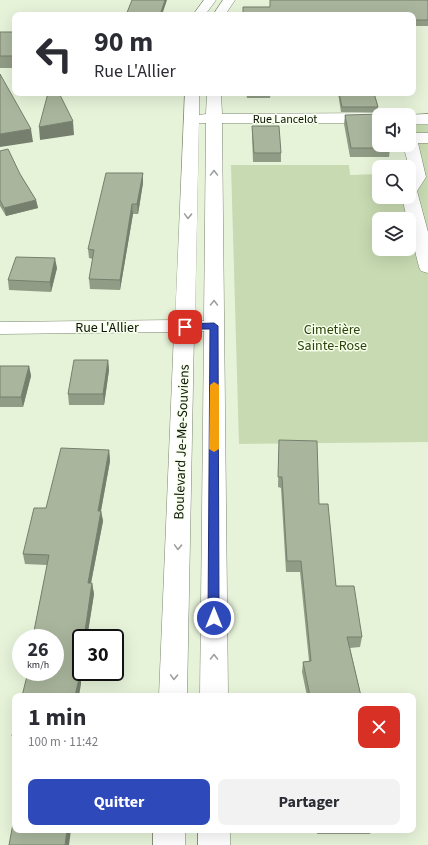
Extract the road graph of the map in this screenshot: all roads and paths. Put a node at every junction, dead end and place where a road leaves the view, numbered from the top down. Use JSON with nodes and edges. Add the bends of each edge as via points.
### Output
{"nodes":[{"id":1,"x":210,"y":0,"type":"edge"},
{"id":2,"x":229,"y":0,"type":"edge"},
{"id":3,"x":201,"y":12,"type":"edge"},
{"id":4,"x":221,"y":12,"type":"edge"},
{"id":5,"x":192,"y":96,"type":"edge"},
{"id":6,"x":214,"y":96,"type":"edge"},
{"id":7,"x":372,"y":118,"type":"edge"},
{"id":8,"x":192,"y":119,"type":"junction"},
{"id":9,"x":214,"y":119,"type":"junction"},
{"id":10,"x":416,"y":119,"type":"edge"},
{"id":11,"x":428,"y":119,"type":"edge"},
{"id":12,"x":428,"y":138,"type":"edge"},
{"id":13,"x":414,"y":160,"type":"edge"},
{"id":14,"x":416,"y":166,"type":"edge"},
{"id":15,"x":416,"y":183,"type":"edge"},
{"id":16,"x":416,"y":193,"type":"edge"},
{"id":17,"x":423,"y":232,"type":"edge"},
{"id":18,"x":428,"y":267,"type":"edge"},
{"id":19,"x":214,"y":326,"type":"junction"},
{"id":20,"x":185,"y":327,"type":"junction"},
{"id":21,"x":0,"y":328,"type":"edge"},
{"id":22,"x":173,"y":693,"type":"edge"},
{"id":23,"x":214,"y":693,"type":"edge"},
{"id":24,"x":169,"y":833,"type":"edge"},
{"id":25,"x":214,"y":833,"type":"edge"},
{"id":26,"x":169,"y":845,"type":"edge"},
{"id":27,"x":214,"y":845,"type":"edge"}],
"edges":[{"from":1,"to":3,"type":"street"},
{"from":2,"to":4,"type":"street"},
{"from":5,"to":8,"type":"street","name":"Boulevard Je-Me-Souviens"},
{"from":6,"to":9,"type":"street"},
{"from":7,"to":9,"type":"street","name":"Rue Lancelot"},
{"from":8,"to":9,"type":"street","name":"Rue Lancelot"},
{"from":8,"to":20,"type":"street","name":"Boulevard Je-Me-Souviens","one_way":true},
{"from":19,"to":9,"type":"street","one_way":true},
{"from":10,"to":11,"type":"street"},
{"from":12,"to":13,"type":"street","via":[[409,138]]},
{"from":14,"to":15,"type":"street"},
{"from":16,"to":17,"type":"street"},
{"from":17,"to":18,"type":"street"},
{"from":19,"to":20,"type":"street","name":"Rue L'Allier"},
{"from":23,"to":19,"type":"street","one_way":true},
{"from":20,"to":21,"type":"street","name":"Rue L'Allier"},
{"from":20,"to":22,"type":"street","name":"Boulevard Je-Me-Souviens","one_way":true},
{"from":24,"to":26,"type":"street"},
{"from":25,"to":27,"type":"street"}]}
